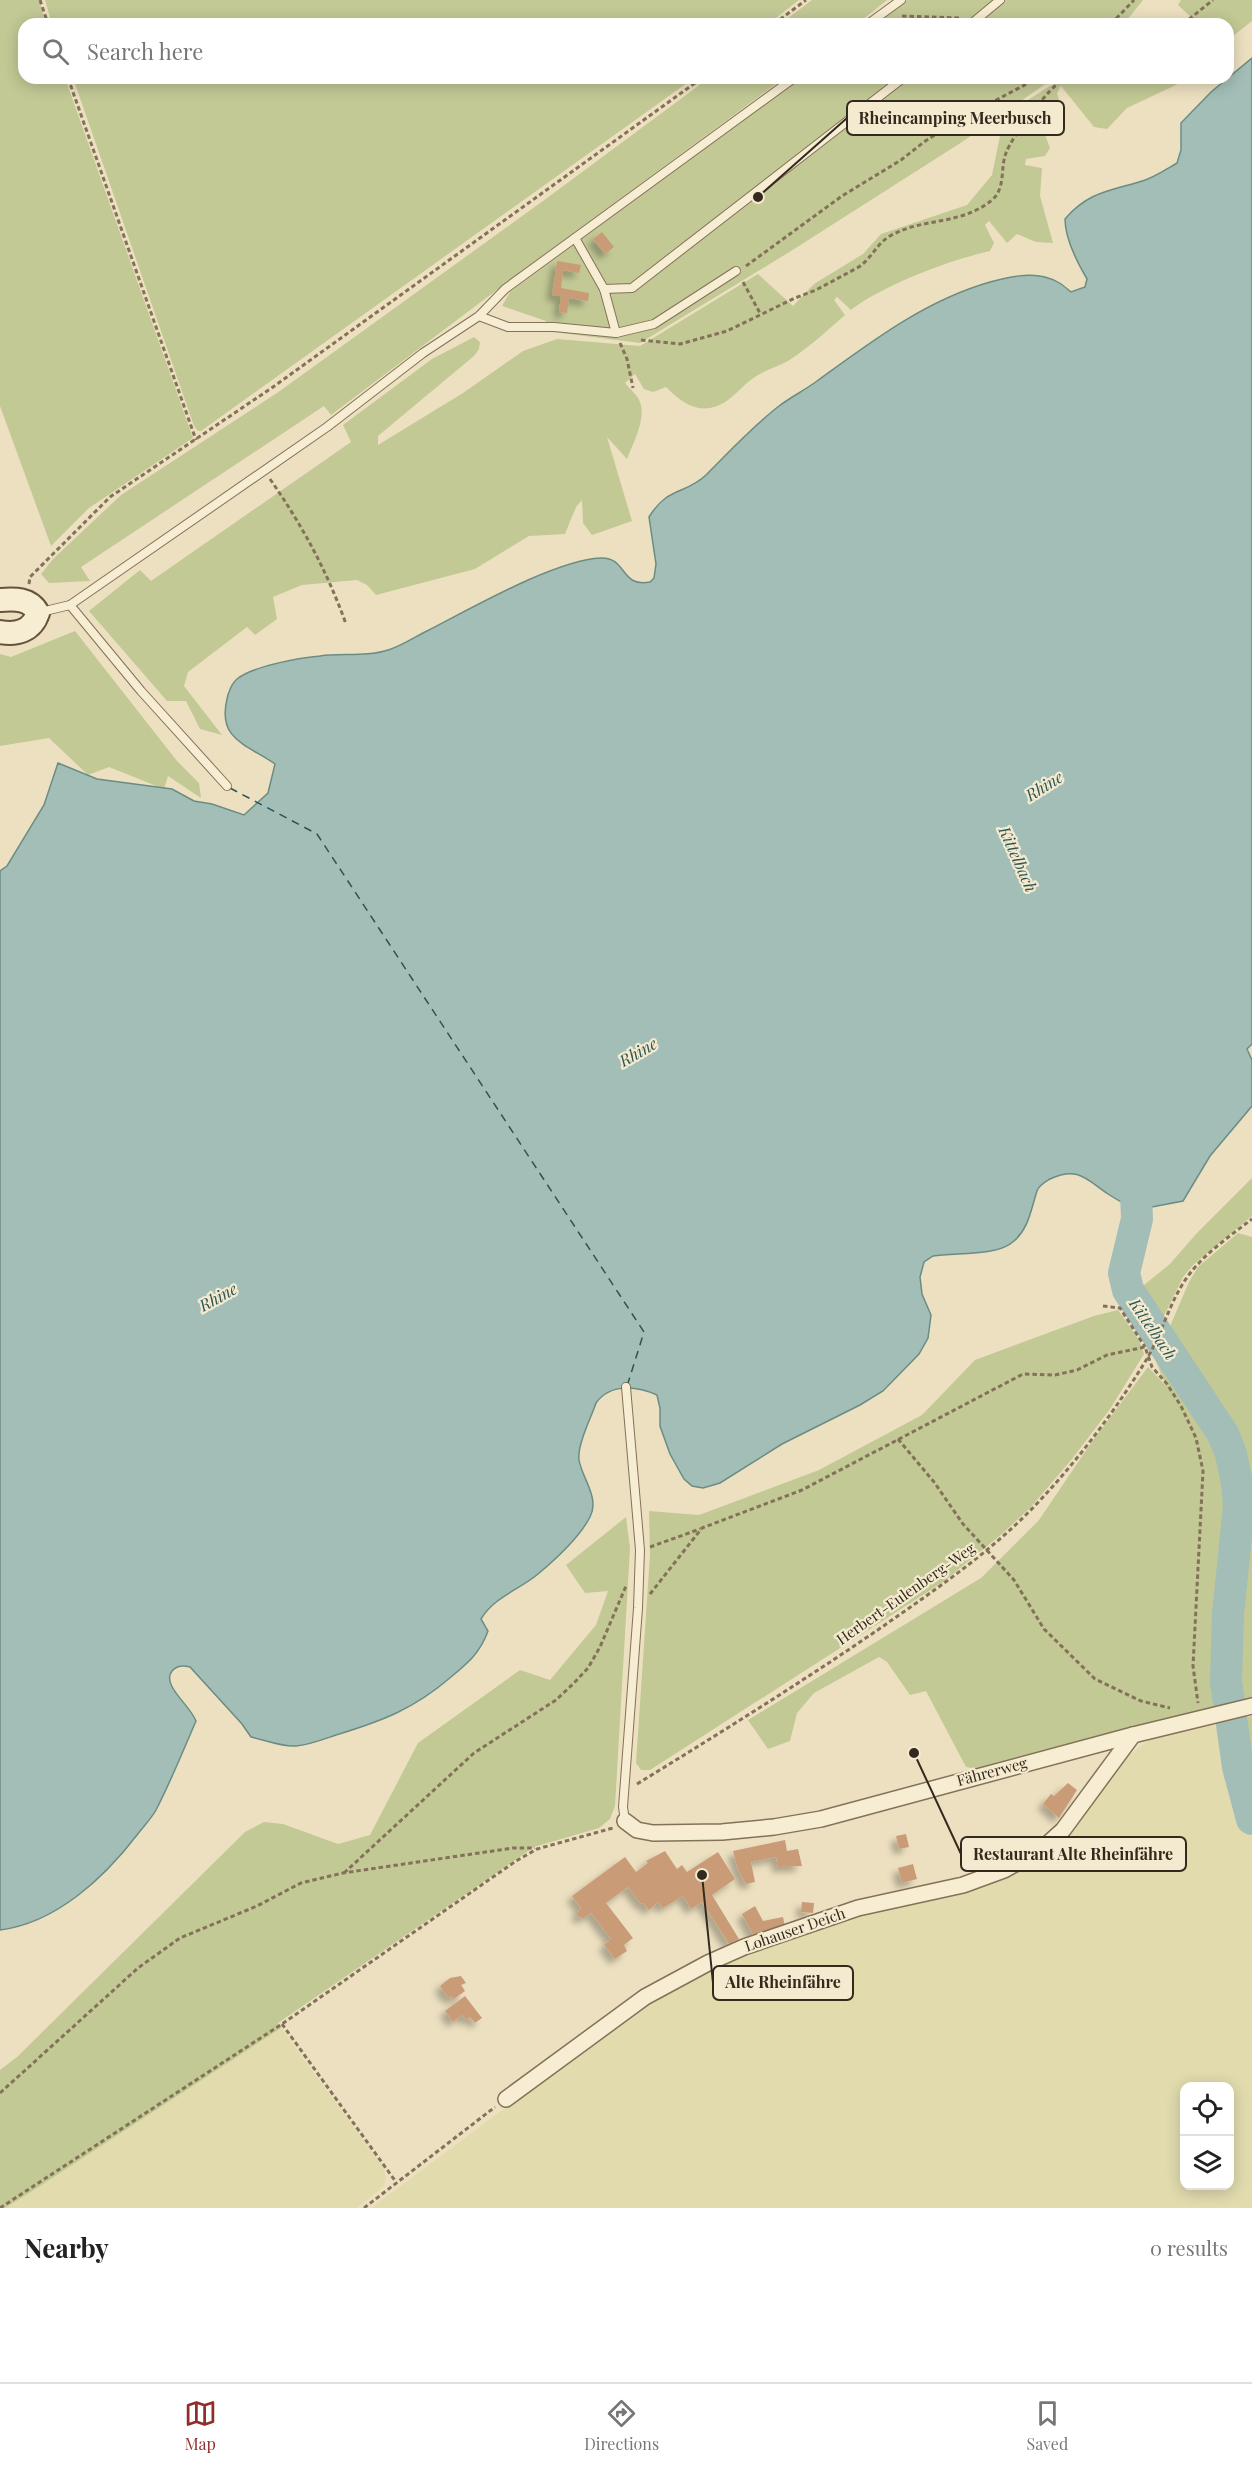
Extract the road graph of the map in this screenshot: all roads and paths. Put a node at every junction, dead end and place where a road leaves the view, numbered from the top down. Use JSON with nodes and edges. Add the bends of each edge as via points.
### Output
{"nodes":[{"id":1,"x":40,"y":0,"type":"edge"},
{"id":2,"x":806,"y":0,"type":"edge"},
{"id":3,"x":900,"y":0,"type":"edge"},
{"id":4,"x":1000,"y":0,"type":"edge"},
{"id":5,"x":1134,"y":0,"type":"edge"},
{"id":6,"x":1213,"y":0,"type":"edge"},
{"id":7,"x":987,"y":11,"type":"junction"},
{"id":8,"x":882,"y":13,"type":"junction"},
{"id":9,"x":46,"y":18,"type":"edge"},
{"id":10,"x":782,"y":18,"type":"edge"},
{"id":11,"x":876,"y":18,"type":"edge"},
{"id":12,"x":978,"y":18,"type":"edge"},
{"id":13,"x":1117,"y":18,"type":"edge"},
{"id":14,"x":1190,"y":18,"type":"edge"},
{"id":15,"x":70,"y":84,"type":"edge"},
{"id":16,"x":694,"y":84,"type":"edge"},
{"id":17,"x":786,"y":84,"type":"edge"},
{"id":18,"x":895,"y":84,"type":"edge"},
{"id":19,"x":1027,"y":84,"type":"edge"},
{"id":20,"x":1058,"y":84,"type":"edge"},
{"id":21,"x":575,"y":238,"type":"junction"},
{"id":22,"x":736,"y":271,"type":"junction"},
{"id":23,"x":604,"y":289,"type":"junction"},
{"id":24,"x":479,"y":315,"type":"junction"},
{"id":25,"x":761,"y":315,"type":"junction"},
{"id":26,"x":618,"y":333,"type":"junction"},
{"id":27,"x":633,"y":388,"type":"dead end"},
{"id":28,"x":196,"y":440,"type":"junction"},
{"id":29,"x":264,"y":470,"type":"junction"},
{"id":30,"x":0,"y":600,"type":"edge"},
{"id":31,"x":70,"y":605,"type":"junction"},
{"id":32,"x":32,"y":607,"type":"junction"},
{"id":33,"x":346,"y":624,"type":"dead end"},
{"id":34,"x":0,"y":632,"type":"edge"},
{"id":35,"x":227,"y":786,"type":"dead end"},
{"id":36,"x":1252,"y":1219,"type":"edge"},
{"id":37,"x":1103,"y":1306,"type":"dead end"},
{"id":38,"x":1145,"y":1347,"type":"junction"},
{"id":39,"x":1148,"y":1357,"type":"junction"},
{"id":40,"x":626,"y":1387,"type":"dead end"},
{"id":41,"x":897,"y":1439,"type":"junction"},
{"id":42,"x":702,"y":1528,"type":"junction"},
{"id":43,"x":640,"y":1550,"type":"junction"},
{"id":44,"x":987,"y":1551,"type":"junction"},
{"id":45,"x":627,"y":1583,"type":"dead end"},
{"id":46,"x":638,"y":1608,"type":"junction"},
{"id":47,"x":1252,"y":1707,"type":"edge"},
{"id":48,"x":1207,"y":1718,"type":"junction"},
{"id":49,"x":1133,"y":1735,"type":"junction"},
{"id":50,"x":624,"y":1792,"type":"junction"},
{"id":51,"x":625,"y":1821,"type":"junction"},
{"id":52,"x":537,"y":1849,"type":"junction"},
{"id":53,"x":343,"y":1874,"type":"junction"},
{"id":54,"x":282,"y":2024,"type":"junction"},
{"id":55,"x":0,"y":2093,"type":"edge"},
{"id":56,"x":506,"y":2099,"type":"joint"},
{"id":57,"x":396,"y":2182,"type":"junction"},
{"id":58,"x":0,"y":2208,"type":"edge"},
{"id":59,"x":364,"y":2208,"type":"edge"}],
"edges":[{"from":1,"to":9,"type":"path"},
{"from":2,"to":10,"type":"path"},
{"from":3,"to":8,"type":"lane"},
{"from":4,"to":7,"type":"lane"},
{"from":5,"to":13,"type":"path"},
{"from":6,"to":14,"type":"path"},
{"from":7,"to":8,"type":"path","via":[[968,18]]},
{"from":7,"to":12,"type":"lane"},
{"from":8,"to":11,"type":"lane"},
{"from":15,"to":28,"type":"path"},
{"from":16,"to":28,"type":"path"},
{"from":17,"to":21,"type":"lane"},
{"from":18,"to":23,"type":"lane","via":[[632,288]]},
{"from":19,"to":22,"type":"path","via":[[958,120]]},
{"from":20,"to":25,"type":"path","via":[[1006,153],[999,190],[993,199],[967,216],[889,236],[857,268]]},
{"from":21,"to":23,"type":"lane"},
{"from":21,"to":24,"type":"lane","via":[[506,289]]},
{"from":22,"to":25,"type":"path"},
{"from":22,"to":26,"type":"lane","via":[[654,324]]},
{"from":23,"to":26,"type":"lane"},
{"from":24,"to":26,"type":"lane","via":[[508,327]]},
{"from":24,"to":29,"type":"lane"},
{"from":25,"to":26,"type":"path","via":[[727,331],[680,344],[637,340]]},
{"from":26,"to":27,"type":"path"},
{"from":28,"to":32,"type":"path","via":[[110,497],[30,578]]},
{"from":29,"to":31,"type":"lane"},
{"from":29,"to":33,"type":"path","via":[[301,524]]},
{"from":30,"to":32,"type":"street"},
{"from":31,"to":32,"type":"lane"},
{"from":31,"to":35,"type":"lane"},
{"from":32,"to":34,"type":"street","via":[[35,621],[28,629],[10,634]]},
{"from":36,"to":39,"type":"path","name":"Herbert-Eulenberg-Weg","via":[[1186,1278]]},
{"from":37,"to":38,"type":"path","via":[[1120,1308]]},
{"from":38,"to":39,"type":"path"},
{"from":38,"to":41,"type":"path","via":[[1107,1355],[1077,1370],[1055,1375],[1023,1374]]},
{"from":39,"to":44,"type":"path","name":"Herbert-Eulenberg-Weg","via":[[1109,1416],[1060,1478]]},
{"from":39,"to":48,"type":"path","via":[[1181,1406],[1196,1438],[1203,1471],[1193,1666]]},
{"from":40,"to":43,"type":"lane"},
{"from":41,"to":42,"type":"path","via":[[802,1490]]},
{"from":41,"to":44,"type":"path"},
{"from":42,"to":43,"type":"path"},
{"from":42,"to":46,"type":"path"},
{"from":43,"to":46,"type":"lane"},
{"from":44,"to":48,"type":"path","via":[[1014,1580],[1044,1629],[1095,1679],[1141,1701]]},
{"from":44,"to":50,"type":"path","name":"Herbert-Eulenberg-Weg","via":[[825,1666]]},
{"from":45,"to":53,"type":"path","via":[[600,1647],[573,1684],[556,1700],[474,1753]]},
{"from":46,"to":50,"type":"lane"},
{"from":47,"to":48,"type":"street","name":"Fährerweg"},
{"from":48,"to":49,"type":"street","name":"Fährerweg"},
{"from":49,"to":51,"type":"street","name":"Fährerweg","via":[[821,1819],[774,1827],[653,1833],[637,1830]]},
{"from":49,"to":56,"type":"street","name":"Lohauser Deich","via":[[1063,1830],[1042,1849],[1004,1870],[963,1885],[858,1908],[708,1963],[645,1997]]},
{"from":50,"to":51,"type":"lane"},
{"from":51,"to":52,"type":"path","via":[[614,1828]]},
{"from":52,"to":53,"type":"path","via":[[513,1848]]},
{"from":52,"to":54,"type":"path"},
{"from":53,"to":55,"type":"path","via":[[301,1883],[180,1938],[138,1968]]},
{"from":54,"to":57,"type":"path"},
{"from":54,"to":58,"type":"path"},
{"from":56,"to":57,"type":"path"},
{"from":57,"to":59,"type":"path"}]}
